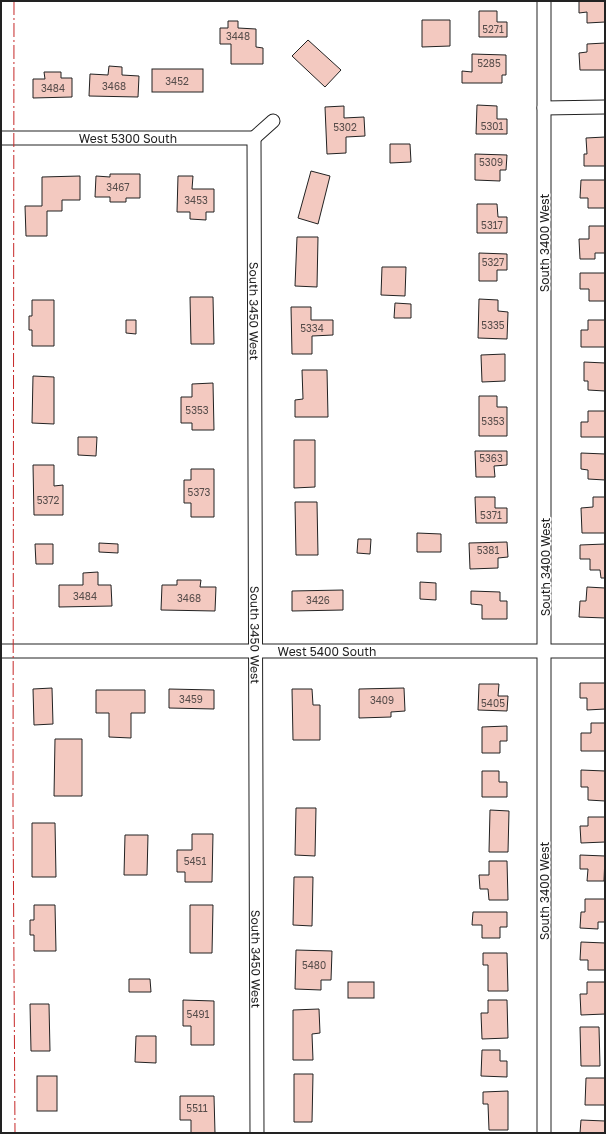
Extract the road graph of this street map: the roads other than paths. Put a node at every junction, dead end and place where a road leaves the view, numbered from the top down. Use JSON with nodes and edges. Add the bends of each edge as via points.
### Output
{"nodes":[{"id":1,"x":544,"y":1,"type":"edge"},
{"id":2,"x":605,"y":107,"type":"edge"},
{"id":3,"x":544,"y":108,"type":"junction"},
{"id":4,"x":273,"y":121,"type":"dead end"},
{"id":5,"x":1,"y":138,"type":"edge"},
{"id":6,"x":254,"y":138,"type":"junction"},
{"id":7,"x":1,"y":651,"type":"edge"},
{"id":8,"x":255,"y":651,"type":"junction"},
{"id":9,"x":545,"y":651,"type":"junction"},
{"id":10,"x":605,"y":651,"type":"edge"},
{"id":11,"x":257,"y":1133,"type":"edge"},
{"id":12,"x":544,"y":1133,"type":"edge"}],
"edges":[{"from":1,"to":3,"type":"street","name":"South 3400 West"},
{"from":2,"to":3,"type":"street"},
{"from":3,"to":9,"type":"street","name":"South 3400 West"},
{"from":4,"to":6,"type":"street"},
{"from":5,"to":6,"type":"street","name":"West 5300 South"},
{"from":6,"to":8,"type":"street","name":"South 3450 West"},
{"from":7,"to":8,"type":"street","name":"West 5400 South"},
{"from":8,"to":9,"type":"street","name":"West 5400 South"},
{"from":8,"to":11,"type":"street","name":"South 3450 West"},
{"from":9,"to":10,"type":"street","name":"West 5400 South"},
{"from":9,"to":12,"type":"street","name":"South 3400 West"}]}
